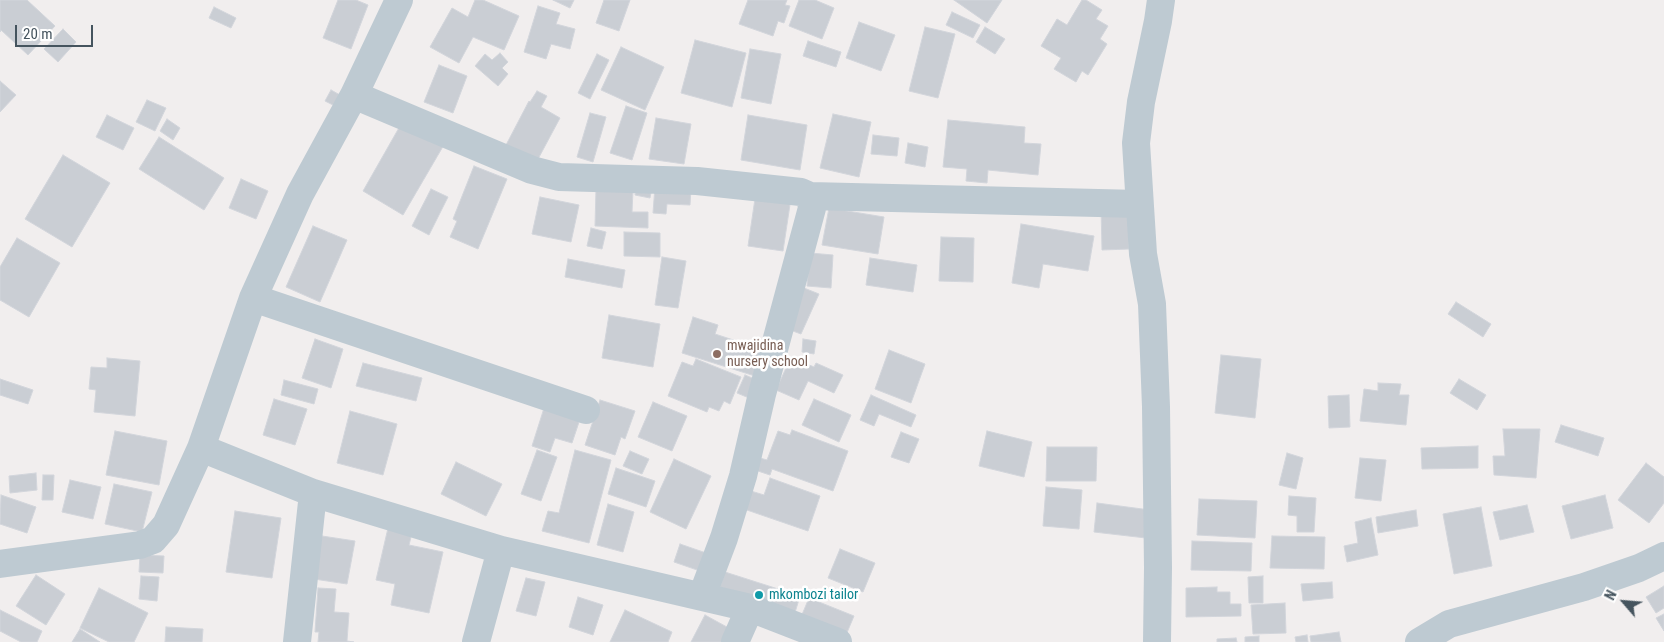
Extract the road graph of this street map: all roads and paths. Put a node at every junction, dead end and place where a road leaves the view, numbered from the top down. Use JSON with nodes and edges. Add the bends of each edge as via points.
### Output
{"nodes":[{"id":1,"x":399,"y":0,"type":"edge"},
{"id":2,"x":1139,"y":0,"type":"edge"},
{"id":3,"x":1160,"y":10,"type":"edge"},
{"id":4,"x":354,"y":95,"type":"junction"},
{"id":5,"x":810,"y":196,"type":"junction"},
{"id":6,"x":1138,"y":204,"type":"junction"},
{"id":7,"x":253,"y":298,"type":"junction"},
{"id":8,"x":586,"y":410,"type":"dead end"},
{"id":9,"x":201,"y":448,"type":"junction"},
{"id":10,"x":313,"y":493,"type":"junction"},
{"id":11,"x":501,"y":550,"type":"junction"},
{"id":12,"x":1664,"y":556,"type":"edge"},
{"id":13,"x":0,"y":564,"type":"edge"},
{"id":14,"x":702,"y":596,"type":"junction"},
{"id":15,"x":750,"y":608,"type":"junction"},
{"id":16,"x":297,"y":642,"type":"edge"},
{"id":17,"x":476,"y":642,"type":"edge"},
{"id":18,"x":735,"y":642,"type":"edge"},
{"id":19,"x":838,"y":642,"type":"edge"},
{"id":20,"x":1157,"y":642,"type":"edge"},
{"id":21,"x":1419,"y":642,"type":"edge"}],
"edges":[{"from":1,"to":4,"type":"street"},
{"from":2,"to":3,"type":"street"},
{"from":3,"to":6,"type":"street","via":[[1136,143]]},
{"from":4,"to":5,"type":"street","via":[[524,167],[559,177],[697,180],[802,192]]},
{"from":4,"to":7,"type":"street","via":[[300,194]]},
{"from":5,"to":6,"type":"street"},
{"from":5,"to":14,"type":"street","via":[[812,208],[743,476]]},
{"from":6,"to":20,"type":"street","via":[[1152,304]]},
{"from":7,"to":8,"type":"street"},
{"from":7,"to":9,"type":"street"},
{"from":9,"to":10,"type":"street"},
{"from":9,"to":13,"type":"street","via":[[166,525],[153,540],[140,545]]},
{"from":10,"to":11,"type":"street"},
{"from":10,"to":16,"type":"street"},
{"from":11,"to":14,"type":"street"},
{"from":11,"to":17,"type":"street"},
{"from":12,"to":21,"type":"street","via":[[1584,587],[1449,624]]},
{"from":14,"to":15,"type":"street"},
{"from":15,"to":18,"type":"street"},
{"from":15,"to":19,"type":"street"}]}
